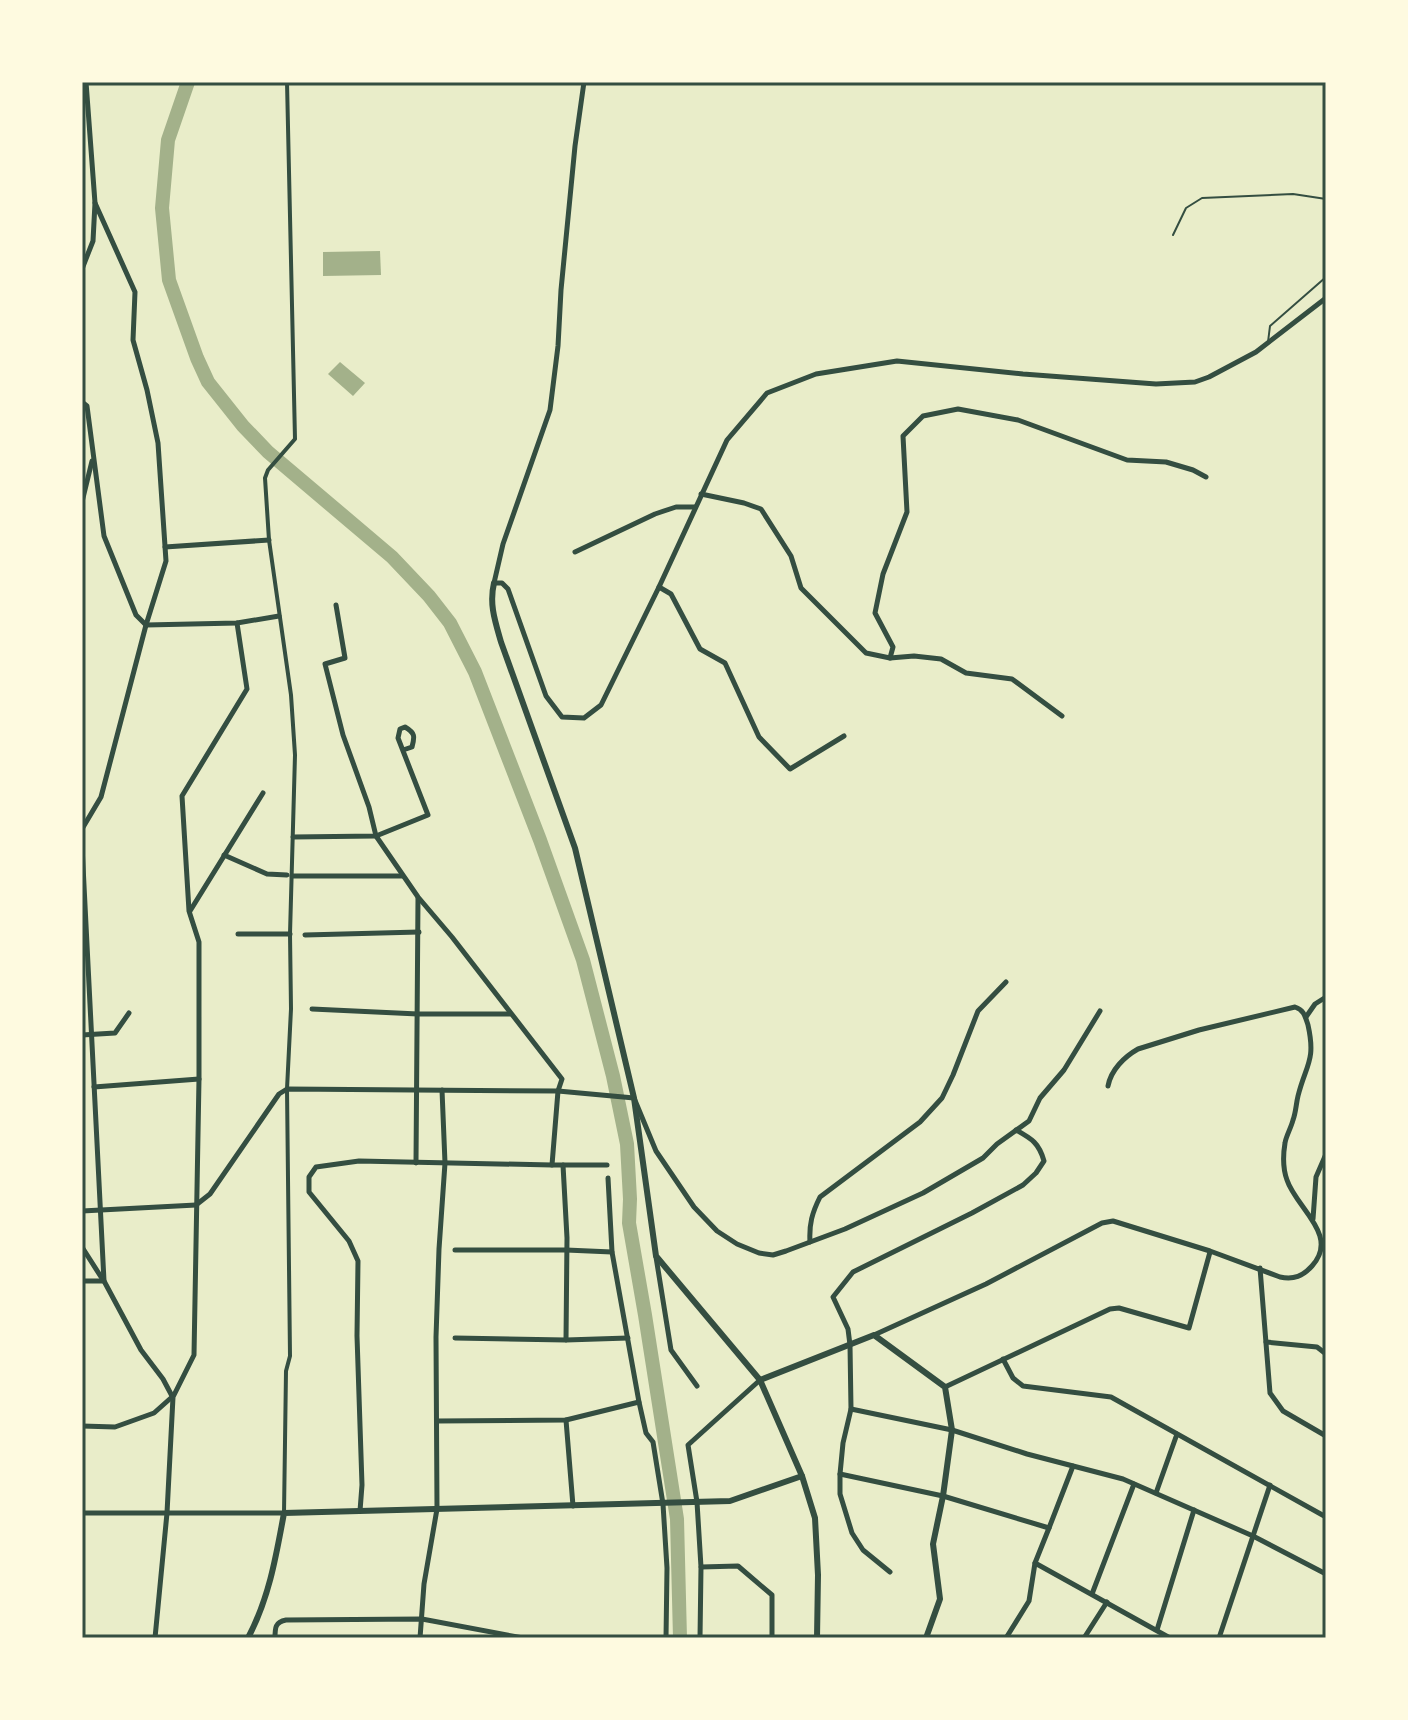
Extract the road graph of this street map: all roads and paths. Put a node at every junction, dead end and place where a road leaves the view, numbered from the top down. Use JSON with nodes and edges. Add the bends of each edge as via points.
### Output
{"nodes":[{"id":1,"x":86,"y":82,"type":"edge"},
{"id":2,"x":287,"y":82,"type":"edge"},
{"id":3,"x":584,"y":82,"type":"edge"},
{"id":4,"x":1326,"y":199,"type":"edge"},
{"id":5,"x":95,"y":203,"type":"junction"},
{"id":6,"x":1173,"y":235,"type":"dead end"},
{"id":7,"x":82,"y":269,"type":"edge"},
{"id":8,"x":1326,"y":277,"type":"edge"},
{"id":9,"x":1326,"y":298,"type":"edge"},
{"id":10,"x":1268,"y":343,"type":"junction"},
{"id":11,"x":82,"y":402,"type":"edge"},
{"id":12,"x":94,"y":456,"type":"junction"},
{"id":13,"x":1206,"y":477,"type":"dead end"},
{"id":14,"x":701,"y":494,"type":"junction"},
{"id":15,"x":82,"y":502,"type":"edge"},
{"id":16,"x":695,"y":507,"type":"junction"},
{"id":17,"x":269,"y":540,"type":"junction"},
{"id":18,"x":165,"y":547,"type":"junction"},
{"id":19,"x":575,"y":552,"type":"dead end"},
{"id":20,"x":494,"y":583,"type":"junction"},
{"id":21,"x":659,"y":587,"type":"junction"},
{"id":22,"x":336,"y":605,"type":"dead end"},
{"id":23,"x":279,"y":616,"type":"junction"},
{"id":24,"x":237,"y":623,"type":"junction"},
{"id":25,"x":146,"y":625,"type":"junction"},
{"id":26,"x":890,"y":658,"type":"junction"},
{"id":27,"x":1062,"y":716,"type":"dead end"},
{"id":28,"x":844,"y":736,"type":"dead end"},
{"id":29,"x":403,"y":750,"type":"dead end"},
{"id":30,"x":263,"y":793,"type":"dead end"},
{"id":31,"x":82,"y":829,"type":"edge"},
{"id":32,"x":376,"y":836,"type":"junction"},
{"id":33,"x":293,"y":837,"type":"junction"},
{"id":34,"x":82,"y":846,"type":"edge"},
{"id":35,"x":224,"y":855,"type":"junction"},
{"id":36,"x":82,"y":866,"type":"edge"},
{"id":37,"x":290,"y":876,"type":"junction"},
{"id":38,"x":403,"y":876,"type":"junction"},
{"id":39,"x":418,"y":897,"type":"junction"},
{"id":40,"x":189,"y":911,"type":"junction"},
{"id":41,"x":419,"y":932,"type":"junction"},
{"id":42,"x":238,"y":934,"type":"dead end"},
{"id":43,"x":290,"y":934,"type":"junction"},
{"id":44,"x":305,"y":935,"type":"dead end"},
{"id":45,"x":1006,"y":982,"type":"dead end"},
{"id":46,"x":1326,"y":997,"type":"edge"},
{"id":47,"x":312,"y":1009,"type":"dead end"},
{"id":48,"x":1100,"y":1011,"type":"dead end"},
{"id":49,"x":129,"y":1013,"type":"dead end"},
{"id":50,"x":418,"y":1014,"type":"junction"},
{"id":51,"x":511,"y":1014,"type":"junction"},
{"id":52,"x":1306,"y":1017,"type":"junction"},
{"id":53,"x":82,"y":1035,"type":"edge"},
{"id":54,"x":91,"y":1035,"type":"junction"},
{"id":55,"x":199,"y":1079,"type":"junction"},
{"id":56,"x":1108,"y":1086,"type":"dead end"},
{"id":57,"x":94,"y":1087,"type":"junction"},
{"id":58,"x":287,"y":1089,"type":"junction"},
{"id":59,"x":416,"y":1089,"type":"junction"},
{"id":60,"x":442,"y":1090,"type":"junction"},
{"id":61,"x":558,"y":1091,"type":"junction"},
{"id":62,"x":630,"y":1097,"type":"junction"},
{"id":63,"x":1016,"y":1130,"type":"junction"},
{"id":64,"x":1326,"y":1154,"type":"edge"},
{"id":65,"x":416,"y":1163,"type":"junction"},
{"id":66,"x":445,"y":1163,"type":"junction"},
{"id":67,"x":552,"y":1165,"type":"junction"},
{"id":68,"x":563,"y":1165,"type":"junction"},
{"id":69,"x":607,"y":1165,"type":"dead end"},
{"id":70,"x":608,"y":1178,"type":"dead end"},
{"id":71,"x":196,"y":1205,"type":"junction"},
{"id":72,"x":101,"y":1208,"type":"junction"},
{"id":73,"x":82,"y":1211,"type":"edge"},
{"id":74,"x":1313,"y":1220,"type":"junction"},
{"id":75,"x":810,"y":1242,"type":"junction"},
{"id":76,"x":82,"y":1247,"type":"edge"},
{"id":77,"x":455,"y":1250,"type":"dead end"},
{"id":78,"x":566,"y":1250,"type":"junction"},
{"id":79,"x":1210,"y":1251,"type":"junction"},
{"id":80,"x":612,"y":1252,"type":"junction"},
{"id":81,"x":656,"y":1256,"type":"junction"},
{"id":82,"x":1260,"y":1268,"type":"junction"},
{"id":83,"x":82,"y":1281,"type":"edge"},
{"id":84,"x":104,"y":1281,"type":"junction"},
{"id":85,"x":874,"y":1335,"type":"junction"},
{"id":86,"x":455,"y":1338,"type":"dead end"},
{"id":87,"x":628,"y":1338,"type":"junction"},
{"id":88,"x":566,"y":1340,"type":"junction"},
{"id":89,"x":1266,"y":1342,"type":"junction"},
{"id":90,"x":850,"y":1345,"type":"junction"},
{"id":91,"x":1326,"y":1354,"type":"edge"},
{"id":92,"x":1003,"y":1359,"type":"junction"},
{"id":93,"x":760,"y":1380,"type":"junction"},
{"id":94,"x":697,"y":1386,"type":"dead end"},
{"id":95,"x":945,"y":1387,"type":"junction"},
{"id":96,"x":173,"y":1397,"type":"junction"},
{"id":97,"x":639,"y":1402,"type":"junction"},
{"id":98,"x":851,"y":1409,"type":"junction"},
{"id":99,"x":566,"y":1420,"type":"junction"},
{"id":100,"x":437,"y":1421,"type":"junction"},
{"id":101,"x":82,"y":1426,"type":"edge"},
{"id":102,"x":952,"y":1430,"type":"junction"},
{"id":103,"x":1178,"y":1433,"type":"junction"},
{"id":104,"x":1326,"y":1436,"type":"edge"},
{"id":105,"x":1073,"y":1466,"type":"junction"},
{"id":106,"x":840,"y":1474,"type":"junction"},
{"id":107,"x":802,"y":1476,"type":"junction"},
{"id":108,"x":1134,"y":1484,"type":"junction"},
{"id":109,"x":1270,"y":1485,"type":"junction"},
{"id":110,"x":1156,"y":1493,"type":"junction"},
{"id":111,"x":943,"y":1496,"type":"junction"},
{"id":112,"x":694,"y":1503,"type":"junction"},
{"id":113,"x":663,"y":1504,"type":"junction"},
{"id":114,"x":573,"y":1506,"type":"junction"},
{"id":115,"x":437,"y":1509,"type":"junction"},
{"id":116,"x":1194,"y":1510,"type":"junction"},
{"id":117,"x":360,"y":1511,"type":"junction"},
{"id":118,"x":82,"y":1513,"type":"edge"},
{"id":119,"x":167,"y":1513,"type":"junction"},
{"id":120,"x":284,"y":1513,"type":"junction"},
{"id":121,"x":1326,"y":1517,"type":"edge"},
{"id":122,"x":1049,"y":1528,"type":"junction"},
{"id":123,"x":1253,"y":1536,"type":"junction"},
{"id":124,"x":1035,"y":1563,"type":"junction"},
{"id":125,"x":701,"y":1567,"type":"junction"},
{"id":126,"x":890,"y":1572,"type":"dead end"},
{"id":127,"x":1326,"y":1574,"type":"edge"},
{"id":128,"x":1092,"y":1594,"type":"junction"},
{"id":129,"x":1107,"y":1602,"type":"junction"},
{"id":130,"x":422,"y":1619,"type":"junction"},
{"id":131,"x":1157,"y":1630,"type":"junction"},
{"id":132,"x":1167,"y":1637,"type":"edge"},
{"id":133,"x":155,"y":1638,"type":"edge"},
{"id":134,"x":248,"y":1638,"type":"edge"},
{"id":135,"x":275,"y":1638,"type":"edge"},
{"id":136,"x":420,"y":1638,"type":"edge"},
{"id":137,"x":523,"y":1638,"type":"edge"},
{"id":138,"x":666,"y":1638,"type":"edge"},
{"id":139,"x":700,"y":1638,"type":"edge"},
{"id":140,"x":772,"y":1638,"type":"edge"},
{"id":141,"x":817,"y":1638,"type":"edge"},
{"id":142,"x":926,"y":1638,"type":"edge"},
{"id":143,"x":1006,"y":1638,"type":"edge"},
{"id":144,"x":1084,"y":1638,"type":"edge"},
{"id":145,"x":1219,"y":1638,"type":"edge"}],
"edges":[{"from":1,"to":5,"type":"street"},
{"from":2,"to":17,"type":"street","via":[[295,439],[265,478]]},
{"from":3,"to":20,"type":"street","via":[[550,410]]},
{"from":4,"to":6,"type":"lane","via":[[1293,194],[1202,198],[1186,208]]},
{"from":5,"to":7,"type":"street","via":[[93,241]]},
{"from":5,"to":18,"type":"street","via":[[135,292],[133,340],[158,443]]},
{"from":8,"to":10,"type":"lane","via":[[1270,326]]},
{"from":9,"to":10,"type":"street"},
{"from":10,"to":14,"type":"street","via":[[1195,382],[1142,383],[897,361],[816,374],[767,393],[727,440]]},
{"from":11,"to":12,"type":"street","via":[[87,406]]},
{"from":12,"to":15,"type":"street"},
{"from":12,"to":25,"type":"street","via":[[104,536],[136,615]]},
{"from":13,"to":26,"type":"street","via":[[1166,462],[1127,460],[1018,420],[958,409],[923,416],[903,436],[907,512],[883,574],[875,613],[893,647]]},
{"from":14,"to":16,"type":"street"},
{"from":14,"to":26,"type":"street","via":[[761,509],[791,556],[801,588],[866,653]]},
{"from":16,"to":19,"type":"street","via":[[655,514]]},
{"from":16,"to":21,"type":"street"},
{"from":17,"to":18,"type":"street"},
{"from":17,"to":23,"type":"street"},
{"from":18,"to":25,"type":"street","via":[[166,561]]},
{"from":20,"to":21,"type":"street","via":[[508,589],[546,696],[562,717],[584,718],[601,705]]},
{"from":20,"to":62,"type":"street","via":[[491,609],[501,642],[575,848]]},
{"from":21,"to":28,"type":"street","via":[[671,594],[700,649],[725,663],[759,737],[790,769]]},
{"from":22,"to":32,"type":"street","via":[[345,658],[325,664]]},
{"from":23,"to":24,"type":"street"},
{"from":23,"to":33,"type":"street","via":[[295,755]]},
{"from":24,"to":25,"type":"street"},
{"from":24,"to":40,"type":"street","via":[[247,689],[182,796]]},
{"from":25,"to":31,"type":"street","via":[[101,797]]},
{"from":26,"to":27,"type":"street","via":[[941,659],[966,673],[1012,679]]},
{"from":29,"to":32,"type":"street","via":[[428,815]]},
{"from":30,"to":35,"type":"street"},
{"from":32,"to":33,"type":"street"},
{"from":32,"to":38,"type":"street"},
{"from":33,"to":37,"type":"street"},
{"from":34,"to":36,"type":"street"},
{"from":35,"to":37,"type":"street","via":[[267,874]]},
{"from":35,"to":40,"type":"street"},
{"from":36,"to":54,"type":"street"},
{"from":37,"to":38,"type":"street"},
{"from":37,"to":43,"type":"street"},
{"from":38,"to":39,"type":"street"},
{"from":39,"to":41,"type":"street"},
{"from":39,"to":51,"type":"street"},
{"from":40,"to":55,"type":"street","via":[[199,942]]},
{"from":41,"to":44,"type":"street"},
{"from":41,"to":50,"type":"street"},
{"from":42,"to":43,"type":"street"},
{"from":43,"to":58,"type":"street"},
{"from":45,"to":75,"type":"street","via":[[978,1011],[942,1098],[920,1122],[820,1197],[809,1225]]},
{"from":46,"to":52,"type":"street"},
{"from":47,"to":50,"type":"street"},
{"from":48,"to":63,"type":"street","via":[[1029,1121]]},
{"from":49,"to":54,"type":"street","via":[[115,1033]]},
{"from":50,"to":51,"type":"street"},
{"from":50,"to":59,"type":"street"},
{"from":51,"to":61,"type":"street","via":[[562,1079]]},
{"from":52,"to":56,"type":"street","via":[[1295,1007],[1138,1049],[1127,1055]]},
{"from":52,"to":74,"type":"street","via":[[1310,1063],[1285,1142],[1284,1166],[1293,1192]]},
{"from":53,"to":54,"type":"street"},
{"from":54,"to":57,"type":"street"},
{"from":55,"to":57,"type":"street"},
{"from":55,"to":71,"type":"street"},
{"from":57,"to":72,"type":"street"},
{"from":58,"to":59,"type":"street"},
{"from":58,"to":71,"type":"street","via":[[210,1194]]},
{"from":58,"to":120,"type":"street","via":[[290,1356]]},
{"from":59,"to":60,"type":"street"},
{"from":59,"to":65,"type":"street"},
{"from":60,"to":61,"type":"street"},
{"from":60,"to":66,"type":"street"},
{"from":61,"to":62,"type":"street"},
{"from":61,"to":67,"type":"street"},
{"from":62,"to":75,"type":"street","via":[[656,1151],[717,1231],[737,1244],[773,1255]]},
{"from":62,"to":81,"type":"street"},
{"from":63,"to":75,"type":"street","via":[[983,1158],[923,1193]]},
{"from":63,"to":90,"type":"street","via":[[1040,1148],[1044,1161],[1023,1185],[853,1272],[833,1297]]},
{"from":64,"to":74,"type":"street","via":[[1316,1177]]},
{"from":65,"to":66,"type":"street"},
{"from":65,"to":117,"type":"street","via":[[359,1161],[316,1167],[309,1177],[309,1192],[349,1241],[358,1261]]},
{"from":66,"to":67,"type":"street"},
{"from":66,"to":100,"type":"street"},
{"from":67,"to":68,"type":"street"},
{"from":68,"to":69,"type":"street"},
{"from":68,"to":78,"type":"street"},
{"from":70,"to":80,"type":"street"},
{"from":71,"to":72,"type":"street"},
{"from":71,"to":96,"type":"street","via":[[194,1355]]},
{"from":72,"to":73,"type":"street"},
{"from":72,"to":84,"type":"street"},
{"from":74,"to":82,"type":"street","via":[[1323,1249],[1304,1274],[1291,1279]]},
{"from":76,"to":84,"type":"street"},
{"from":77,"to":78,"type":"street"},
{"from":78,"to":80,"type":"street"},
{"from":78,"to":88,"type":"street"},
{"from":79,"to":82,"type":"street"},
{"from":79,"to":85,"type":"street","via":[[1113,1221],[1102,1223]]},
{"from":79,"to":92,"type":"street","via":[[1189,1328],[1110,1309]]},
{"from":80,"to":87,"type":"street"},
{"from":81,"to":93,"type":"street"},
{"from":81,"to":94,"type":"street","via":[[671,1350]]},
{"from":82,"to":89,"type":"street"},
{"from":83,"to":84,"type":"street"},
{"from":84,"to":96,"type":"street"},
{"from":85,"to":90,"type":"street"},
{"from":85,"to":95,"type":"street"},
{"from":86,"to":88,"type":"street"},
{"from":87,"to":88,"type":"street"},
{"from":87,"to":97,"type":"street"},
{"from":89,"to":91,"type":"street","via":[[1317,1347]]},
{"from":89,"to":104,"type":"street","via":[[1270,1393],[1292,1418]]},
{"from":90,"to":93,"type":"street"},
{"from":90,"to":98,"type":"street"},
{"from":92,"to":95,"type":"street"},
{"from":92,"to":103,"type":"street","via":[[1023,1386],[1111,1397]]},
{"from":93,"to":107,"type":"street"},
{"from":93,"to":112,"type":"street","via":[[688,1445]]},
{"from":95,"to":102,"type":"street"},
{"from":96,"to":101,"type":"street","via":[[154,1413],[115,1427]]},
{"from":96,"to":119,"type":"street"},
{"from":97,"to":99,"type":"street"},
{"from":97,"to":113,"type":"street","via":[[653,1442]]},
{"from":98,"to":102,"type":"street"},
{"from":98,"to":106,"type":"street"},
{"from":99,"to":100,"type":"street"},
{"from":99,"to":114,"type":"street"},
{"from":100,"to":115,"type":"street"},
{"from":102,"to":105,"type":"street"},
{"from":102,"to":111,"type":"street"},
{"from":103,"to":109,"type":"street"},
{"from":103,"to":110,"type":"street"},
{"from":105,"to":108,"type":"street"},
{"from":105,"to":122,"type":"street"},
{"from":106,"to":111,"type":"street"},
{"from":106,"to":126,"type":"street","via":[[852,1533]]},
{"from":107,"to":112,"type":"street","via":[[730,1501]]},
{"from":107,"to":141,"type":"street","via":[[815,1518]]},
{"from":108,"to":110,"type":"street"},
{"from":108,"to":128,"type":"street"},
{"from":109,"to":121,"type":"street"},
{"from":109,"to":123,"type":"street"},
{"from":110,"to":116,"type":"street"},
{"from":111,"to":122,"type":"street"},
{"from":111,"to":142,"type":"street","via":[[933,1544],[940,1599]]},
{"from":112,"to":113,"type":"street"},
{"from":112,"to":125,"type":"street"},
{"from":113,"to":114,"type":"street"},
{"from":113,"to":138,"type":"street"},
{"from":114,"to":115,"type":"street"},
{"from":115,"to":117,"type":"street"},
{"from":115,"to":130,"type":"street"},
{"from":116,"to":123,"type":"street"},
{"from":116,"to":131,"type":"street"},
{"from":117,"to":120,"type":"street"},
{"from":118,"to":119,"type":"street"},
{"from":119,"to":120,"type":"street"},
{"from":119,"to":133,"type":"street"},
{"from":120,"to":134,"type":"street","via":[[261,1613]]},
{"from":122,"to":124,"type":"street"},
{"from":123,"to":127,"type":"street"},
{"from":123,"to":145,"type":"street"},
{"from":124,"to":128,"type":"street"},
{"from":124,"to":143,"type":"street","via":[[1029,1601]]},
{"from":125,"to":139,"type":"street"},
{"from":125,"to":140,"type":"street","via":[[738,1566],[772,1595]]},
{"from":128,"to":129,"type":"street"},
{"from":129,"to":131,"type":"street"},
{"from":129,"to":144,"type":"street"},
{"from":130,"to":135,"type":"street","via":[[279,1621]]},
{"from":130,"to":136,"type":"street"},
{"from":130,"to":137,"type":"street"},
{"from":131,"to":132,"type":"street"}]}
